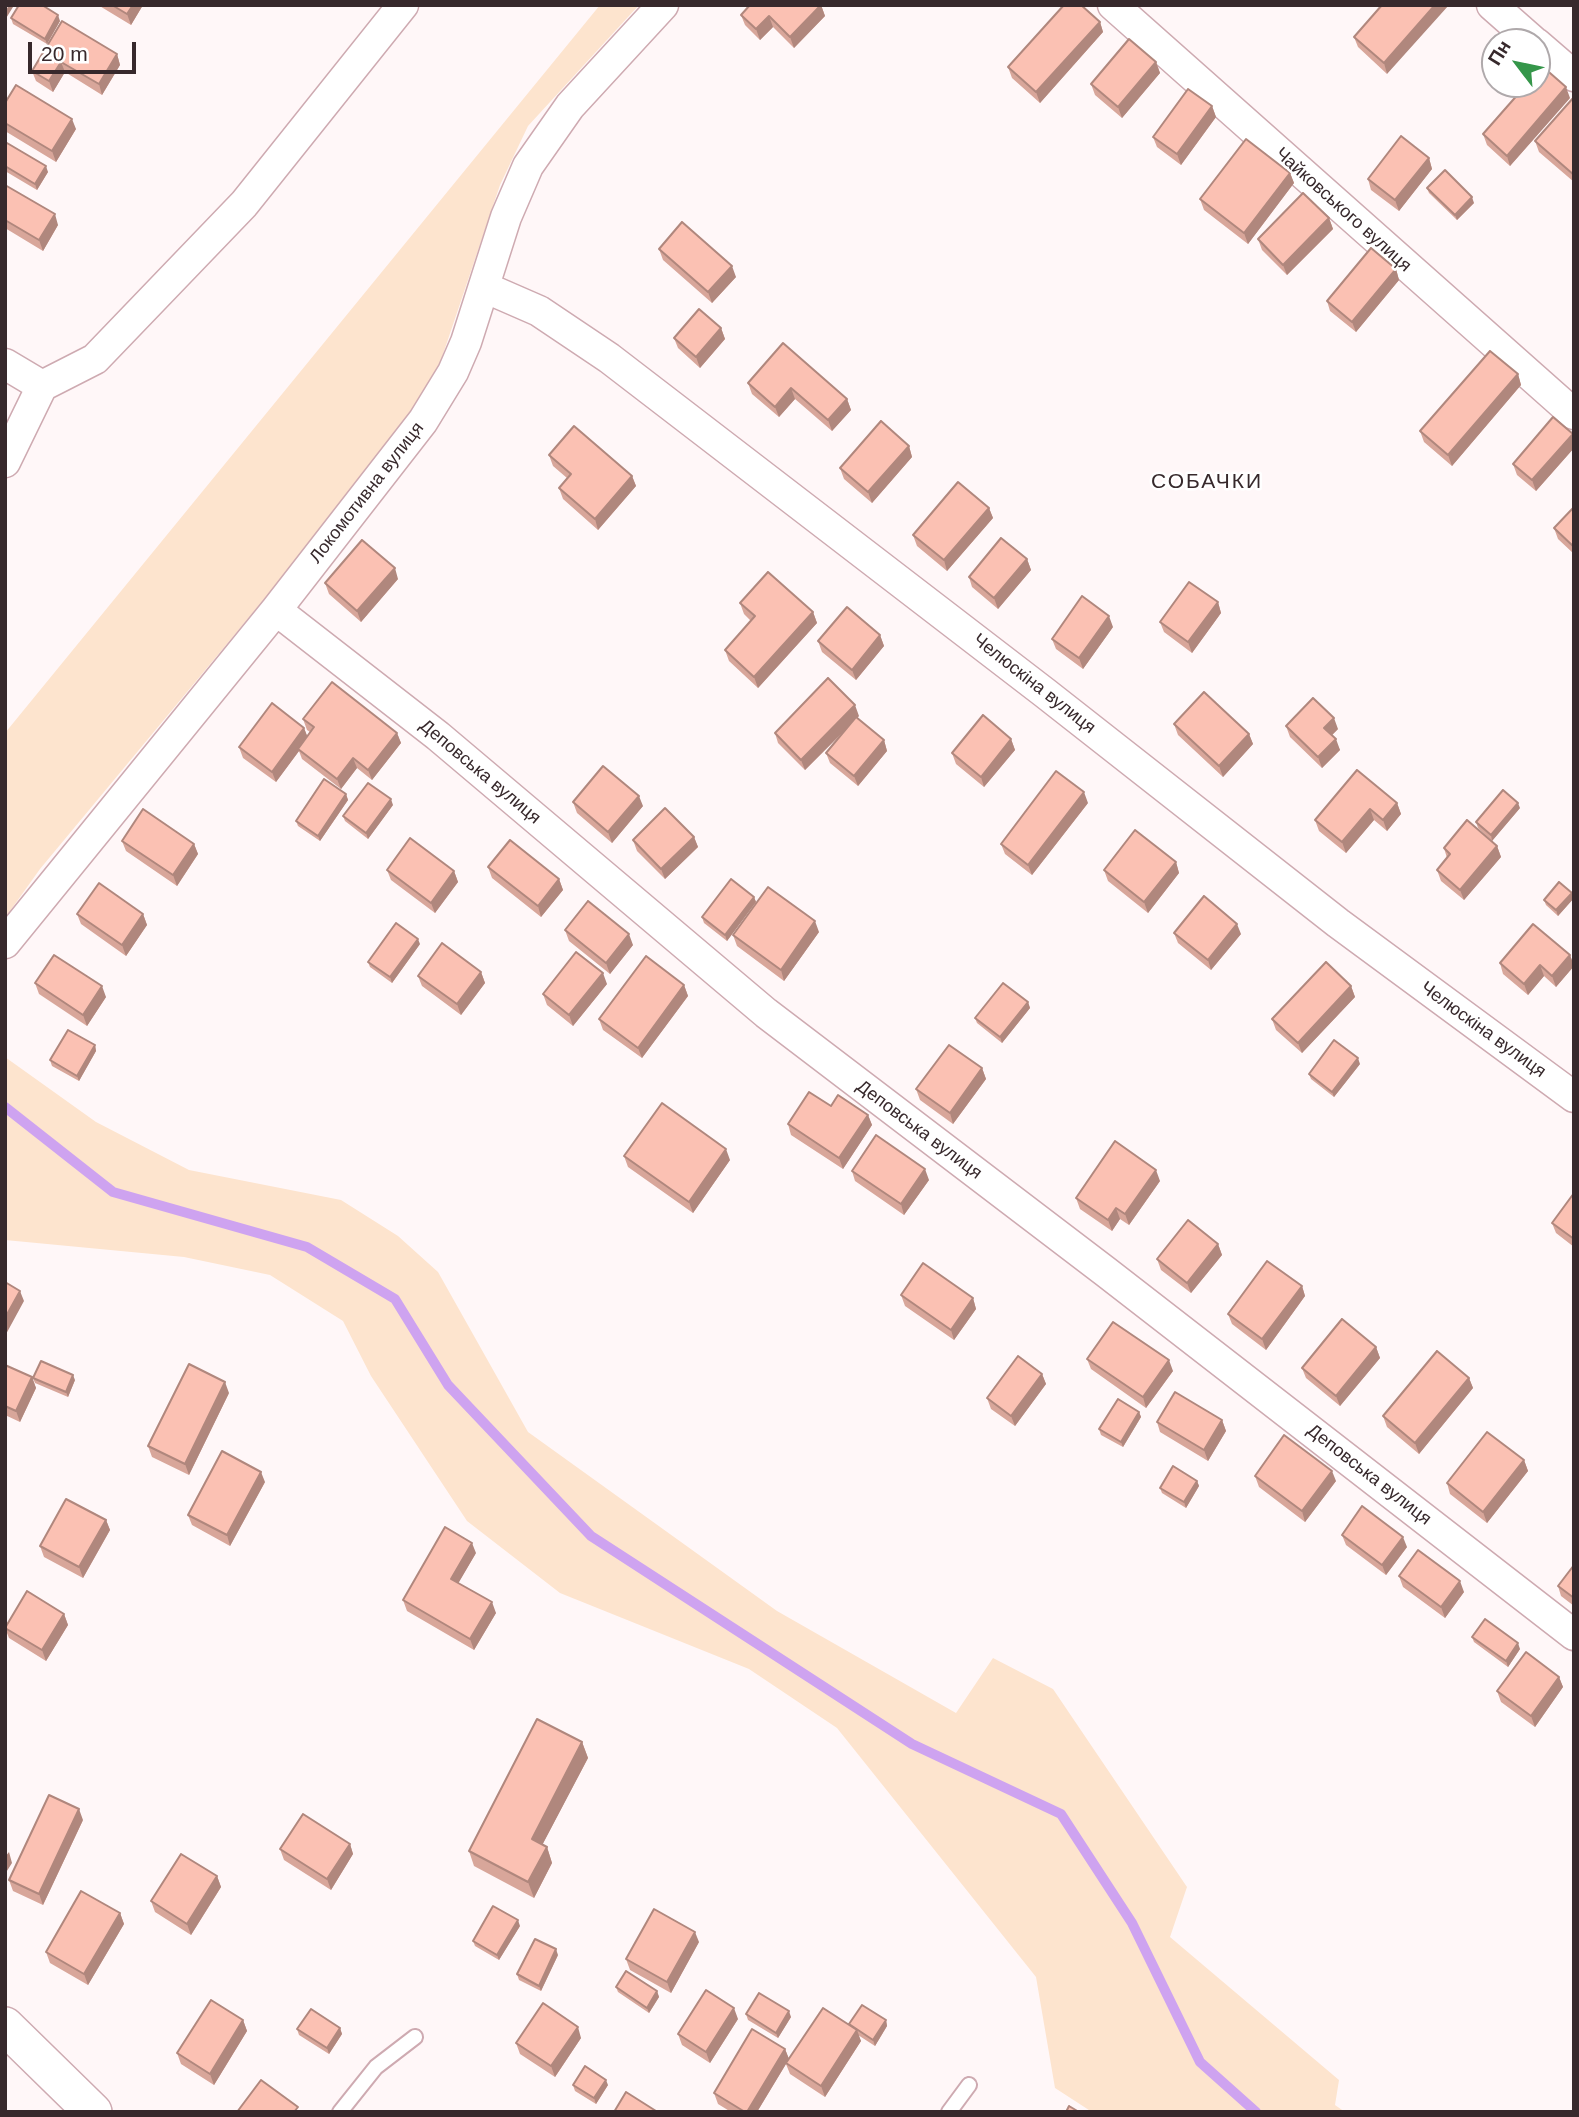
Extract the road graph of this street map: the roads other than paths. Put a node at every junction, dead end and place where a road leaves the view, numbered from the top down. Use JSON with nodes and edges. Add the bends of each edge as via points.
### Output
{"nodes":[{"id":1,"x":403,"y":5,"type":"edge"},
{"id":2,"x":663,"y":5,"type":"edge"},
{"id":3,"x":1113,"y":5,"type":"edge"},
{"id":4,"x":1492,"y":5,"type":"edge"},
{"id":5,"x":1519,"y":28,"type":"edge"},
{"id":6,"x":1551,"y":56,"type":"edge"},
{"id":7,"x":1574,"y":76,"type":"edge"},
{"id":8,"x":484,"y":287,"type":"junction"},
{"id":9,"x":5,"y":364,"type":"edge"},
{"id":10,"x":42,"y":386,"type":"junction"},
{"id":11,"x":1574,"y":414,"type":"edge"},
{"id":12,"x":5,"y":462,"type":"edge"},
{"id":13,"x":276,"y":610,"type":"junction"},
{"id":14,"x":5,"y":943,"type":"edge"},
{"id":15,"x":1574,"y":1097,"type":"edge"},
{"id":16,"x":1574,"y":1635,"type":"edge"},
{"id":17,"x":5,"y":2026,"type":"edge"},
{"id":18,"x":415,"y":2037,"type":"dead end"},
{"id":19,"x":969,"y":2085,"type":"dead end"},
{"id":20,"x":93,"y":2112,"type":"edge"},
{"id":21,"x":340,"y":2112,"type":"edge"},
{"id":22,"x":949,"y":2112,"type":"edge"}],
"edges":[{"from":1,"to":10,"type":"street","via":[[244,204],[95,359]]},
{"from":2,"to":8,"type":"street","name":"Локомотивна вулиця","via":[[542,142],[516,191]]},
{"from":3,"to":11,"type":"street","name":"Чайковського вулиця"},
{"from":4,"to":5,"type":"street"},
{"from":6,"to":7,"type":"street"},
{"from":8,"to":13,"type":"street","name":"Локомотивна вулиця","via":[[466,342],[439,397],[400,454]]},
{"from":8,"to":15,"type":"street","name":"Челюскіна вулиця","via":[[539,311],[609,358],[1338,923]]},
{"from":9,"to":10,"type":"street"},
{"from":10,"to":12,"type":"street"},
{"from":13,"to":14,"type":"street","name":"Локомотивна вулиця"},
{"from":13,"to":16,"type":"street","name":"Деповська вулиця","via":[[438,736],[766,1013]]},
{"from":17,"to":20,"type":"street"},
{"from":18,"to":21,"type":"lane","via":[[376,2067]]},
{"from":19,"to":22,"type":"lane"}]}
